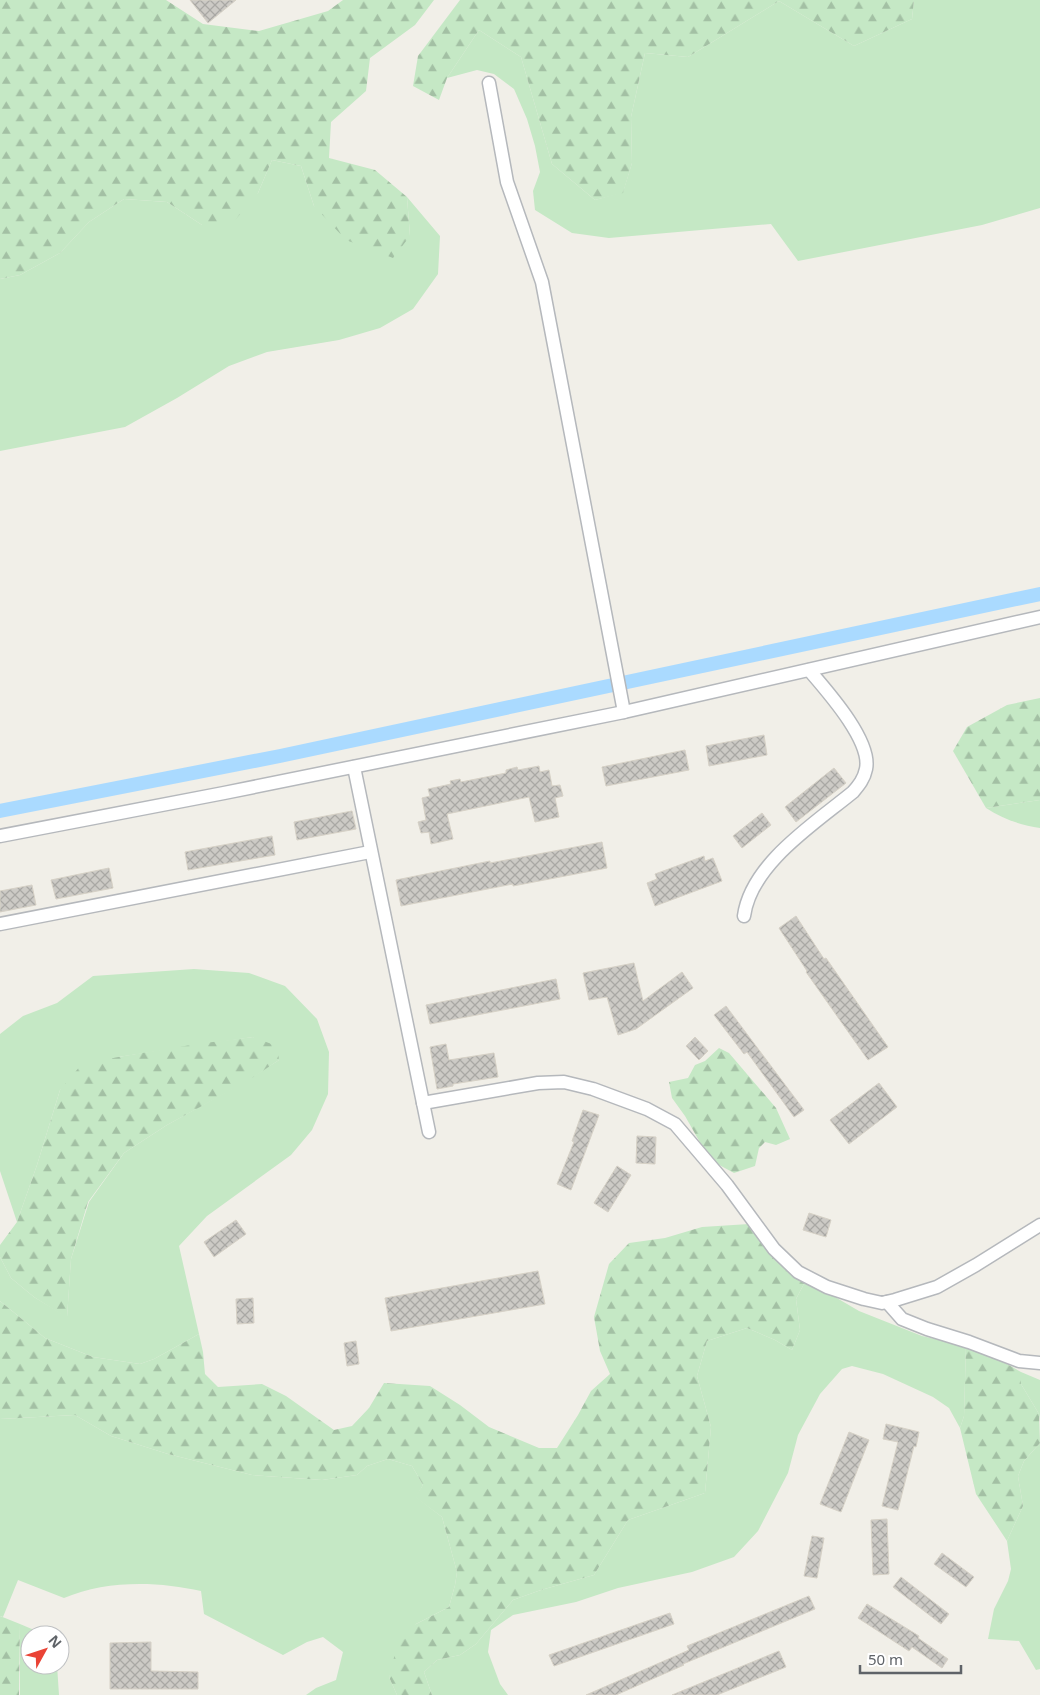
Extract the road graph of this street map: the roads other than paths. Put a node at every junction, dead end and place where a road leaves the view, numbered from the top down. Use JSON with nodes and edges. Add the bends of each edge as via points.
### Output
{"nodes":[{"id":1,"x":489,"y":83,"type":"dead end"},
{"id":2,"x":1040,"y":617,"type":"edge"},
{"id":3,"x":809,"y":670,"type":"junction"},
{"id":4,"x":623,"y":708,"type":"junction"},
{"id":5,"x":354,"y":767,"type":"junction"},
{"id":6,"x":0,"y":836,"type":"edge"},
{"id":7,"x":370,"y":852,"type":"junction"},
{"id":8,"x":744,"y":916,"type":"dead end"},
{"id":9,"x":0,"y":924,"type":"edge"},
{"id":10,"x":423,"y":1103,"type":"junction"},
{"id":11,"x":429,"y":1132,"type":"dead end"},
{"id":12,"x":1040,"y":1225,"type":"edge"},
{"id":13,"x":887,"y":1302,"type":"junction"},
{"id":14,"x":1040,"y":1363,"type":"edge"}],
"edges":[{"from":1,"to":4,"type":"street","via":[[507,182],[542,282]]},
{"from":2,"to":3,"type":"street"},
{"from":3,"to":4,"type":"street"},
{"from":3,"to":8,"type":"street","via":[[836,702],[863,745],[866,768],[862,783],[767,867],[750,893]]},
{"from":4,"to":5,"type":"street"},
{"from":5,"to":6,"type":"street"},
{"from":5,"to":7,"type":"street"},
{"from":7,"to":9,"type":"street"},
{"from":7,"to":10,"type":"street"},
{"from":10,"to":11,"type":"street"},
{"from":10,"to":13,"type":"street","via":[[538,1083],[564,1082],[648,1109],[675,1124],[727,1185],[774,1249],[798,1272],[864,1300]]},
{"from":12,"to":13,"type":"street","via":[[937,1287]]},
{"from":13,"to":14,"type":"street","via":[[902,1319],[927,1329],[1019,1361]]}]}
